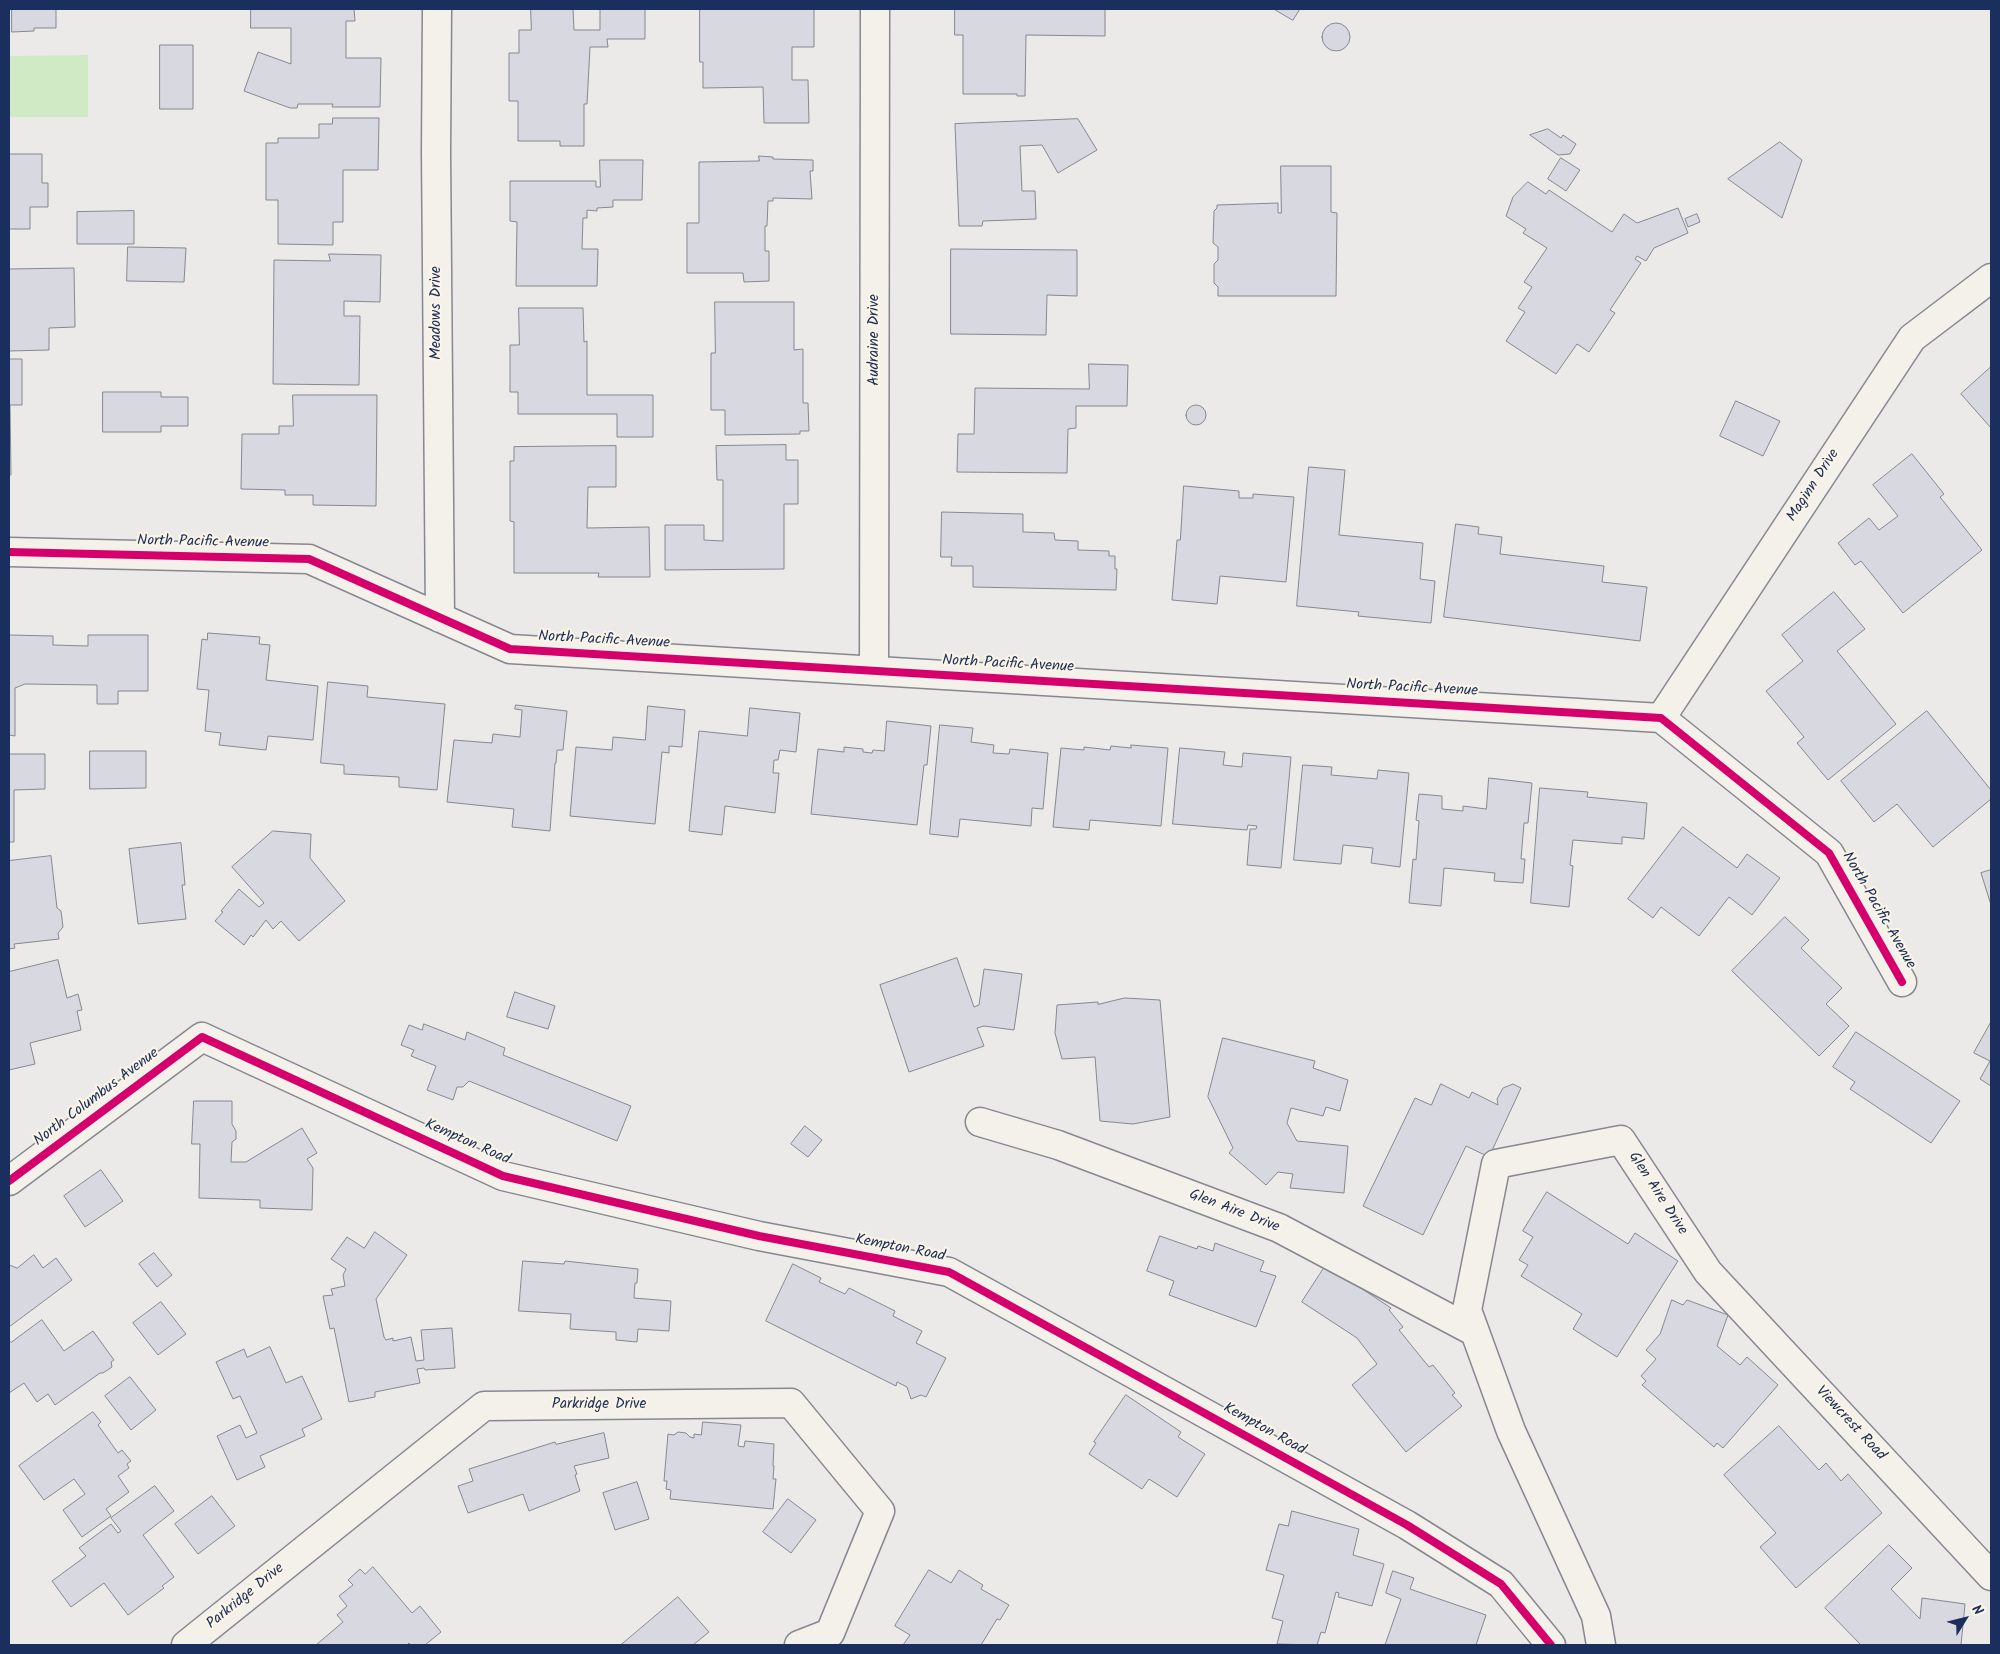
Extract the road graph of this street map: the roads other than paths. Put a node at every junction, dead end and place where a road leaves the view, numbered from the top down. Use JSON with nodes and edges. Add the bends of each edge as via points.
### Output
{"nodes":[{"id":1,"x":437,"y":9,"type":"edge"},
{"id":2,"x":875,"y":9,"type":"edge"},
{"id":3,"x":1991,"y":278,"type":"edge"},
{"id":4,"x":9,"y":552,"type":"edge"},
{"id":5,"x":440,"y":618,"type":"junction"},
{"id":6,"x":874,"y":671,"type":"junction"},
{"id":7,"x":1661,"y":718,"type":"junction"},
{"id":8,"x":1902,"y":982,"type":"dead end"},
{"id":9,"x":202,"y":1037,"type":"joint"},
{"id":10,"x":980,"y":1122,"type":"dead end"},
{"id":11,"x":9,"y":1181,"type":"edge"},
{"id":12,"x":1708,"y":1272,"type":"joint"},
{"id":13,"x":1475,"y":1332,"type":"junction"},
{"id":14,"x":1991,"y":1576,"type":"edge"},
{"id":15,"x":186,"y":1645,"type":"edge"},
{"id":16,"x":799,"y":1645,"type":"edge"},
{"id":17,"x":1551,"y":1645,"type":"edge"},
{"id":18,"x":1602,"y":1645,"type":"edge"}],
"edges":[{"from":1,"to":5,"type":"street","name":"Meadows Drive"},
{"from":2,"to":6,"type":"street","name":"Audraine Drive"},
{"from":3,"to":7,"type":"street","name":"Maginn Drive","via":[[1912,338]]},
{"from":4,"to":5,"type":"street","name":"North Pacific Avenue","via":[[309,558]]},
{"from":5,"to":6,"type":"street","name":"North Pacific Avenue","via":[[510,649]]},
{"from":6,"to":7,"type":"street","name":"North Pacific Avenue"},
{"from":7,"to":8,"type":"street","name":"North Pacific Avenue","via":[[1829,853]]},
{"from":9,"to":11,"type":"street","name":"North Columbus Avenue"},
{"from":9,"to":17,"type":"street","name":"Kempton Road","via":[[503,1176],[759,1236],[949,1272],[1407,1525],[1501,1584]]},
{"from":10,"to":13,"type":"street","name":"Glen Aire Drive","via":[[1058,1145],[1279,1228]]},
{"from":12,"to":13,"type":"street","name":"Glen Aire Drive","via":[[1621,1140],[1496,1164],[1467,1310]]},
{"from":12,"to":14,"type":"street","name":"Viewcrest Road"},
{"from":13,"to":18,"type":"street","name":"Glen Aire Drive","via":[[1511,1431],[1596,1616]]},
{"from":15,"to":16,"type":"street","name":"Parkridge Drive","via":[[484,1406],[792,1403],[880,1511],[830,1633]]}]}
